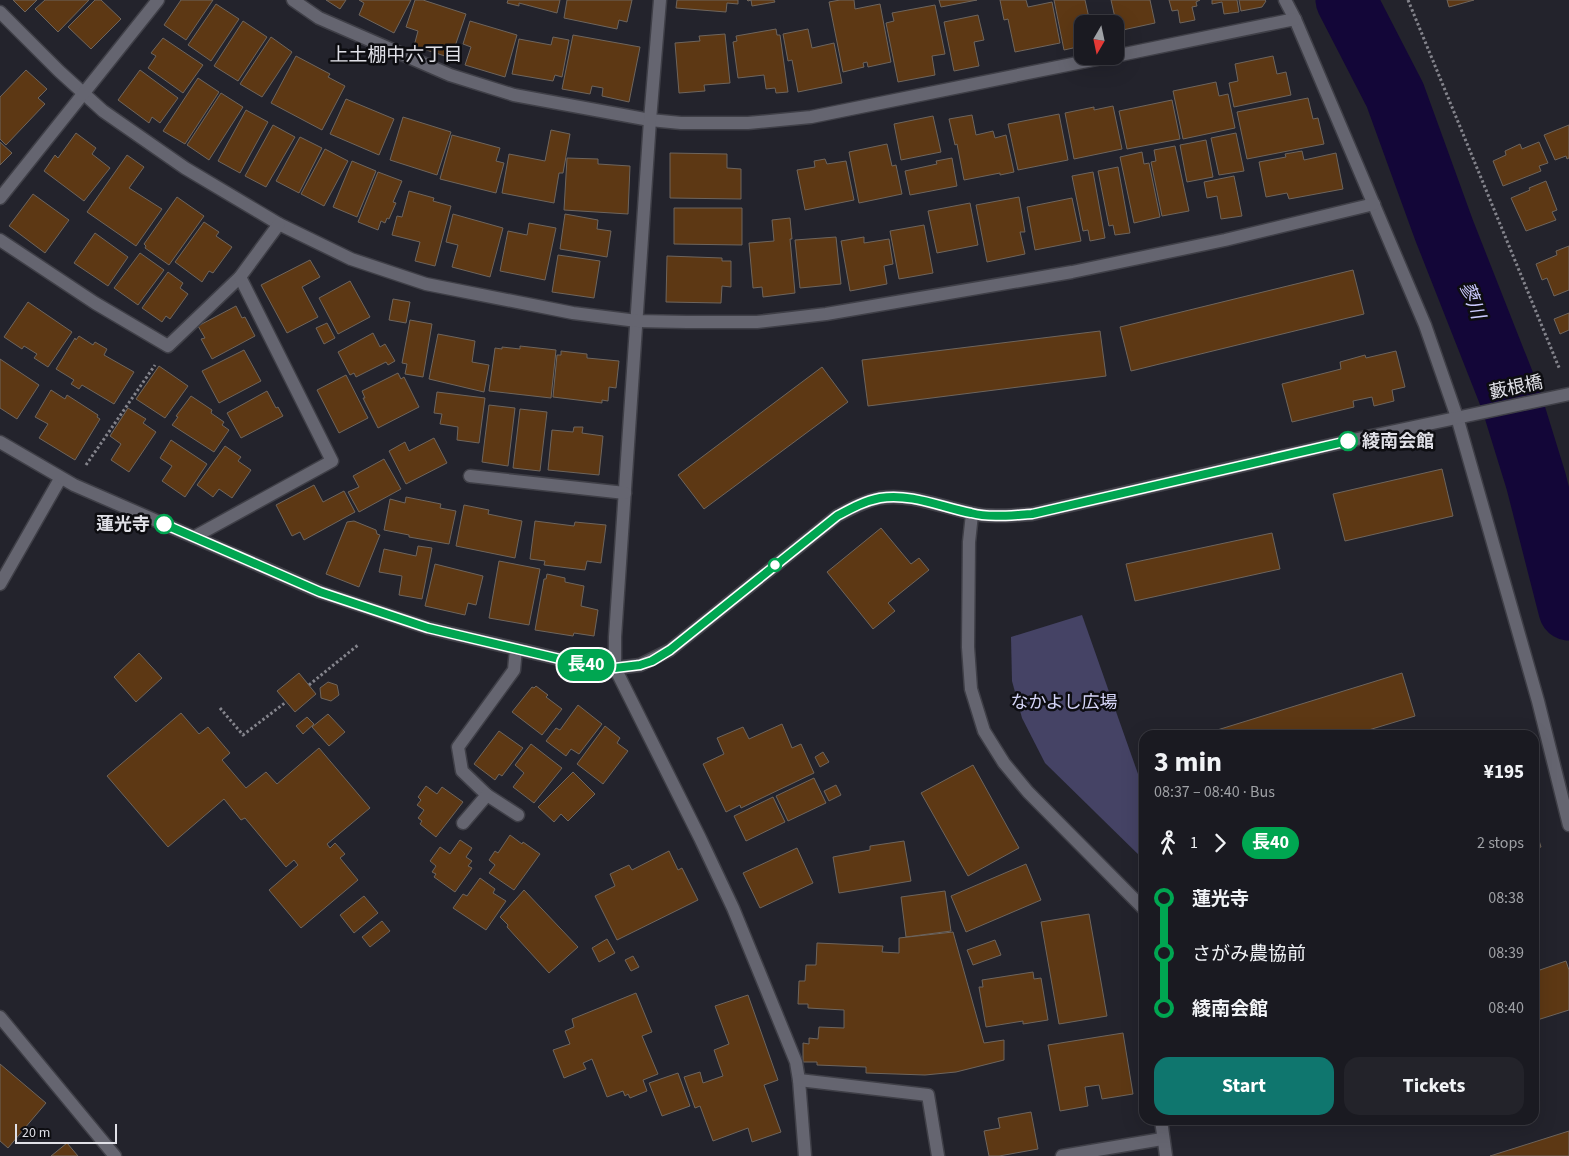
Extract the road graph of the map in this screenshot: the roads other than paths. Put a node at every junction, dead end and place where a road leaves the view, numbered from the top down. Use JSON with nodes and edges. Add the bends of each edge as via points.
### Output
{"nodes":[{"id":1,"x":158,"y":0,"type":"edge"},
{"id":2,"x":293,"y":0,"type":"edge"},
{"id":3,"x":660,"y":0,"type":"edge"},
{"id":4,"x":1285,"y":0,"type":"edge"},
{"id":5,"x":0,"y":12,"type":"edge"},
{"id":6,"x":1295,"y":19,"type":"junction"},
{"id":7,"x":1124,"y":54,"type":"edge"},
{"id":8,"x":1074,"y":64,"type":"edge"},
{"id":9,"x":83,"y":93,"type":"junction"},
{"id":10,"x":650,"y":120,"type":"junction"},
{"id":11,"x":0,"y":198,"type":"edge"},
{"id":12,"x":1374,"y":204,"type":"junction"},
{"id":13,"x":279,"y":224,"type":"junction"},
{"id":14,"x":0,"y":240,"type":"edge"},
{"id":15,"x":240,"y":277,"type":"junction"},
{"id":16,"x":637,"y":321,"type":"junction"},
{"id":17,"x":1568,"y":394,"type":"edge"},
{"id":18,"x":1457,"y":417,"type":"junction"},
{"id":19,"x":0,"y":442,"type":"edge"},
{"id":20,"x":470,"y":476,"type":"dead end"},
{"id":21,"x":60,"y":479,"type":"junction"},
{"id":22,"x":625,"y":493,"type":"junction"},
{"id":23,"x":972,"y":514,"type":"junction"},
{"id":24,"x":194,"y":536,"type":"junction"},
{"id":25,"x":0,"y":584,"type":"edge"},
{"id":26,"x":516,"y":649,"type":"junction"},
{"id":27,"x":615,"y":668,"type":"junction"},
{"id":28,"x":487,"y":795,"type":"junction"},
{"id":29,"x":518,"y":815,"type":"dead end"},
{"id":30,"x":464,"y":824,"type":"dead end"},
{"id":31,"x":1569,"y":825,"type":"edge"},
{"id":32,"x":1139,"y":904,"type":"edge"},
{"id":33,"x":0,"y":1017,"type":"edge"},
{"id":34,"x":799,"y":1080,"type":"junction"},
{"id":35,"x":1161,"y":1125,"type":"edge"},
{"id":36,"x":1162,"y":1139,"type":"junction"},
{"id":37,"x":115,"y":1156,"type":"edge"},
{"id":38,"x":805,"y":1156,"type":"edge"},
{"id":39,"x":938,"y":1156,"type":"edge"},
{"id":40,"x":1062,"y":1156,"type":"edge"},
{"id":41,"x":1166,"y":1156,"type":"edge"}],
"edges":[{"from":1,"to":9,"type":"street"},
{"from":2,"to":10,"type":"street","via":[[319,18],[450,75],[514,95]]},
{"from":3,"to":10,"type":"street"},
{"from":4,"to":6,"type":"street"},
{"from":5,"to":9,"type":"street"},
{"from":6,"to":7,"type":"street"},
{"from":6,"to":12,"type":"street"},
{"from":8,"to":10,"type":"street","via":[[811,117],[748,123]]},
{"from":9,"to":11,"type":"street"},
{"from":9,"to":13,"type":"street","via":[[103,111],[185,168]]},
{"from":10,"to":16,"type":"street"},
{"from":12,"to":16,"type":"street","via":[[1072,272],[826,314],[757,322]]},
{"from":12,"to":18,"type":"street","via":[[1425,325]]},
{"from":13,"to":15,"type":"street"},
{"from":13,"to":16,"type":"street","via":[[351,259],[426,284],[573,313]]},
{"from":14,"to":15,"type":"street","via":[[95,303],[168,346]]},
{"from":15,"to":24,"type":"street","via":[[332,461]]},
{"from":16,"to":22,"type":"street"},
{"from":17,"to":18,"type":"street","name":"藪根橋"},
{"from":18,"to":23,"type":"street","name":"藪根橋","via":[[1032,514]]},
{"from":18,"to":31,"type":"street"},
{"from":19,"to":21,"type":"street","name":"藪根橋"},
{"from":20,"to":22,"type":"street"},
{"from":21,"to":24,"type":"street","name":"藪根橋"},
{"from":21,"to":25,"type":"street"},
{"from":22,"to":27,"type":"street"},
{"from":23,"to":27,"type":"street","name":"藪根橋","via":[[906,498],[880,498],[862,503],[837,516],[670,650],[640,665]]},
{"from":23,"to":32,"type":"street","via":[[968,647],[971,689],[984,731],[1028,792]]},
{"from":24,"to":26,"type":"street","name":"藪根橋","via":[[320,592],[428,628]]},
{"from":26,"to":27,"type":"street","name":"藪根橋"},
{"from":26,"to":28,"type":"street","via":[[514,670],[458,747],[462,771]]},
{"from":27,"to":34,"type":"street","via":[[733,908],[796,1062]]},
{"from":28,"to":29,"type":"street"},
{"from":28,"to":30,"type":"street"},
{"from":33,"to":37,"type":"street"},
{"from":34,"to":38,"type":"street"},
{"from":34,"to":39,"type":"street","via":[[928,1095]]},
{"from":35,"to":36,"type":"street"},
{"from":36,"to":40,"type":"street"},
{"from":36,"to":41,"type":"street"}]}
